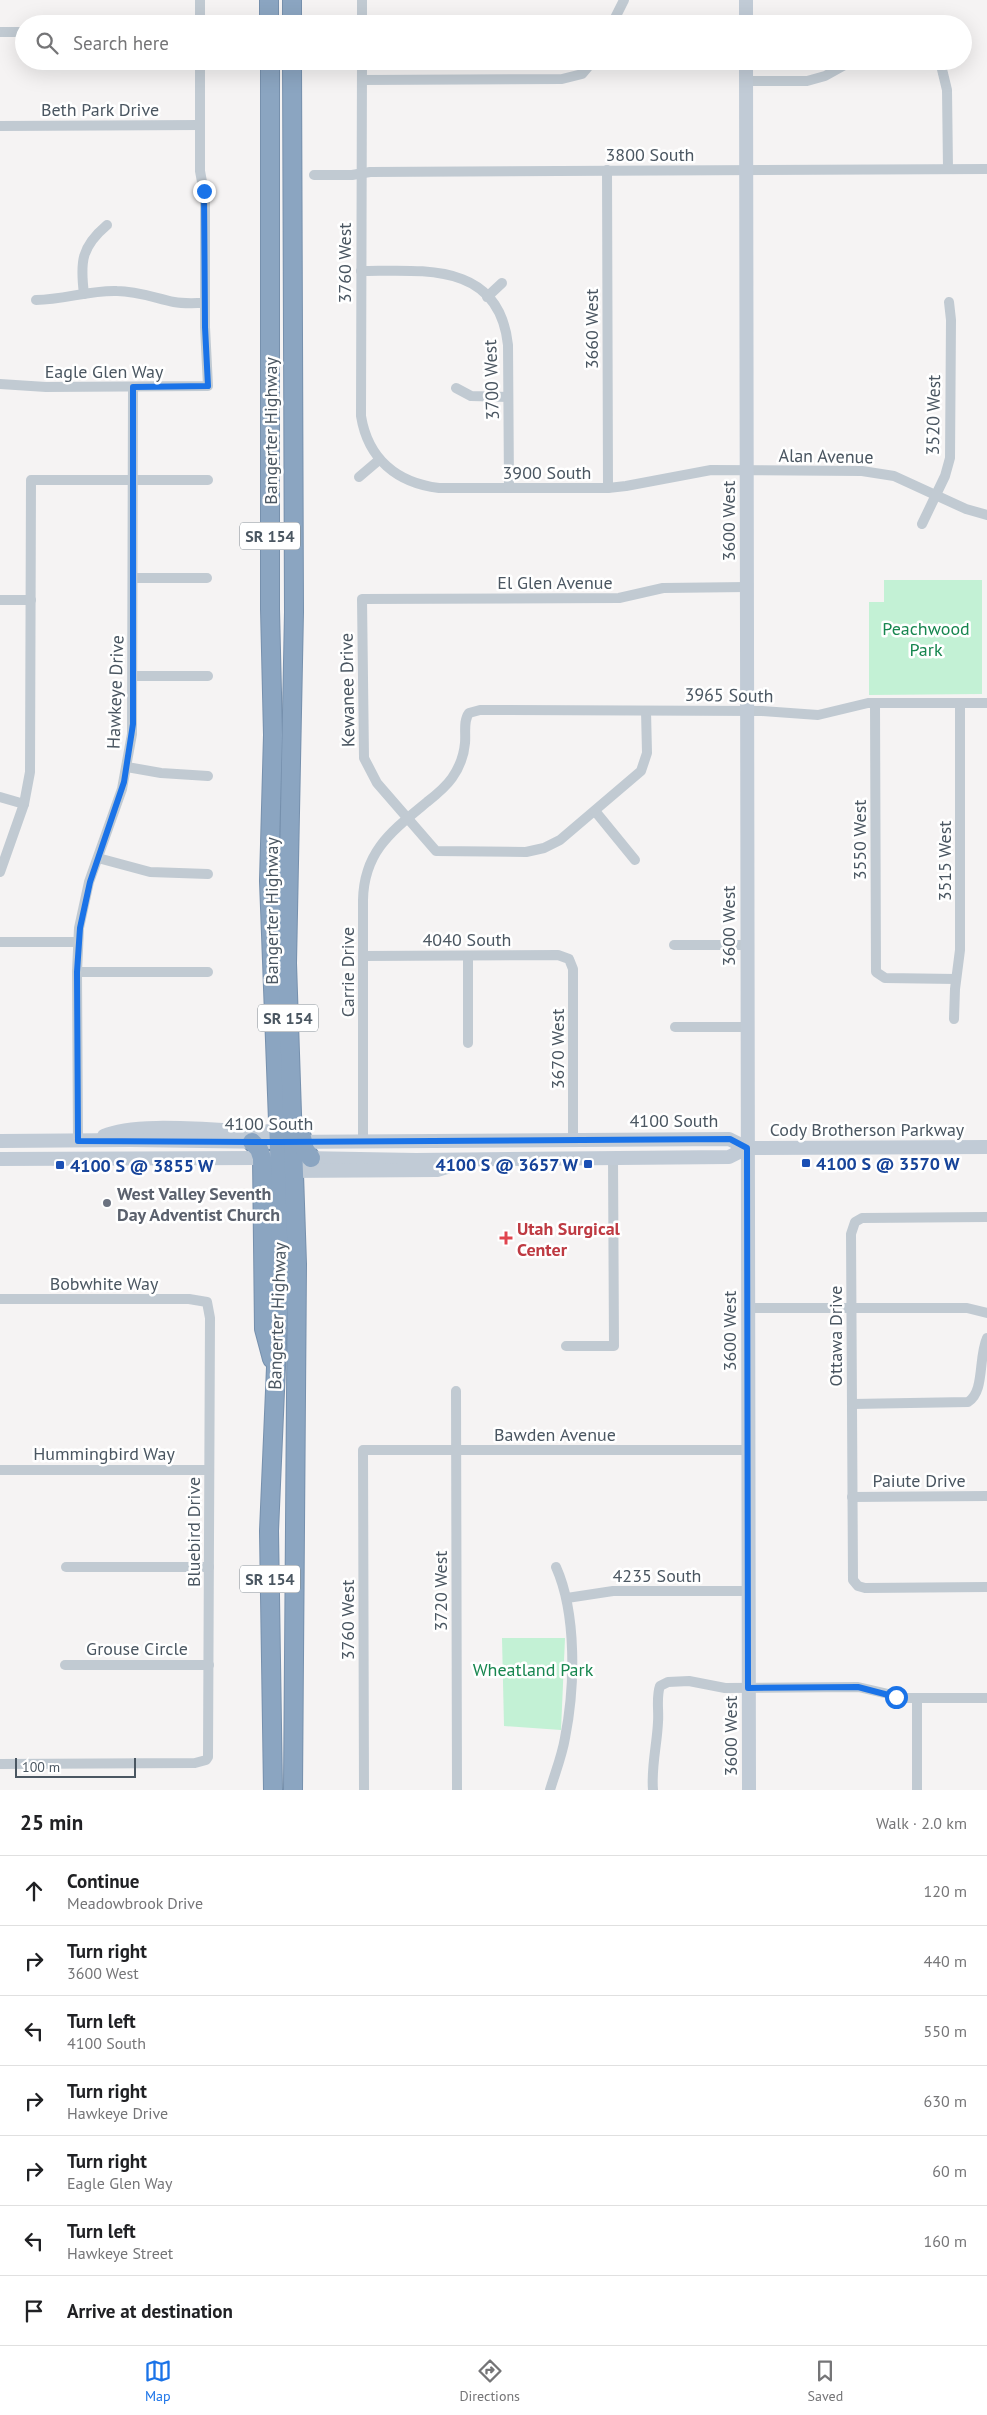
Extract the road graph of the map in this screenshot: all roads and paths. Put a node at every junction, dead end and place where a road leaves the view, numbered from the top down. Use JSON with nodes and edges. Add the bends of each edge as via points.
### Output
{"nodes":[{"id":1,"x":200,"y":0,"type":"edge"},
{"id":2,"x":269,"y":0,"type":"edge"},
{"id":3,"x":292,"y":0,"type":"edge"},
{"id":4,"x":362,"y":0,"type":"edge"},
{"id":5,"x":624,"y":0,"type":"edge"},
{"id":6,"x":746,"y":0,"type":"edge"},
{"id":7,"x":200,"y":15,"type":"edge"},
{"id":8,"x":269,"y":15,"type":"edge"},
{"id":9,"x":292,"y":15,"type":"edge"},
{"id":10,"x":362,"y":15,"type":"edge"},
{"id":11,"x":616,"y":15,"type":"edge"},
{"id":12,"x":746,"y":15,"type":"edge"},
{"id":13,"x":0,"y":32,"type":"edge"},
{"id":14,"x":15,"y":32,"type":"edge"},
{"id":15,"x":200,"y":70,"type":"edge"},
{"id":16,"x":270,"y":70,"type":"edge"},
{"id":17,"x":292,"y":70,"type":"edge"},
{"id":18,"x":362,"y":70,"type":"edge"},
{"id":19,"x":585,"y":70,"type":"edge"},
{"id":20,"x":746,"y":70,"type":"edge"},
{"id":21,"x":835,"y":70,"type":"edge"},
{"id":22,"x":942,"y":70,"type":"edge"},
{"id":23,"x":362,"y":80,"type":"junction"},
{"id":24,"x":746,"y":81,"type":"junction"},
{"id":25,"x":200,"y":125,"type":"junction"},
{"id":26,"x":0,"y":126,"type":"edge"},
{"id":27,"x":948,"y":169,"type":"junction"},
{"id":28,"x":987,"y":169,"type":"edge"},
{"id":29,"x":607,"y":170,"type":"junction"},
{"id":30,"x":747,"y":170,"type":"junction"},
{"id":31,"x":361,"y":174,"type":"junction"},
{"id":32,"x":314,"y":176,"type":"dead end"},
{"id":33,"x":107,"y":225,"type":"dead end"},
{"id":34,"x":361,"y":270,"type":"junction"},
{"id":35,"x":502,"y":283,"type":"dead end"},
{"id":36,"x":84,"y":294,"type":"junction"},
{"id":37,"x":488,"y":297,"type":"junction"},
{"id":38,"x":36,"y":300,"type":"dead end"},
{"id":39,"x":949,"y":302,"type":"dead end"},
{"id":40,"x":205,"y":303,"type":"junction"},
{"id":41,"x":0,"y":384,"type":"edge"},
{"id":42,"x":133,"y":387,"type":"junction"},
{"id":43,"x":456,"y":388,"type":"dead end"},
{"id":44,"x":508,"y":397,"type":"junction"},
{"id":45,"x":379,"y":460,"type":"junction"},
{"id":46,"x":747,"y":470,"type":"junction"},
{"id":47,"x":358,"y":477,"type":"dead end"},
{"id":48,"x":133,"y":480,"type":"junction"},
{"id":49,"x":208,"y":480,"type":"dead end"},
{"id":50,"x":508,"y":488,"type":"junction"},
{"id":51,"x":608,"y":488,"type":"junction"},
{"id":52,"x":936,"y":495,"type":"junction"},
{"id":53,"x":987,"y":515,"type":"edge"},
{"id":54,"x":922,"y":524,"type":"dead end"},
{"id":55,"x":133,"y":578,"type":"junction"},
{"id":56,"x":208,"y":578,"type":"dead end"},
{"id":57,"x":747,"y":587,"type":"junction"},
{"id":58,"x":362,"y":599,"type":"joint"},
{"id":59,"x":0,"y":600,"type":"edge"},
{"id":60,"x":31,"y":600,"type":"junction"},
{"id":61,"x":133,"y":676,"type":"junction"},
{"id":62,"x":208,"y":676,"type":"dead end"},
{"id":63,"x":875,"y":703,"type":"junction"},
{"id":64,"x":960,"y":703,"type":"junction"},
{"id":65,"x":987,"y":703,"type":"edge"},
{"id":66,"x":646,"y":711,"type":"junction"},
{"id":67,"x":747,"y":711,"type":"junction"},
{"id":68,"x":469,"y":713,"type":"joint"},
{"id":69,"x":273,"y":735,"type":"junction"},
{"id":70,"x":128,"y":767,"type":"junction"},
{"id":71,"x":208,"y":776,"type":"dead end"},
{"id":72,"x":0,"y":797,"type":"edge"},
{"id":73,"x":24,"y":804,"type":"junction"},
{"id":74,"x":595,"y":811,"type":"junction"},
{"id":75,"x":407,"y":819,"type":"junction"},
{"id":76,"x":98,"y":858,"type":"junction"},
{"id":77,"x":635,"y":860,"type":"dead end"},
{"id":78,"x":0,"y":872,"type":"edge"},
{"id":79,"x":208,"y":874,"type":"dead end"},
{"id":80,"x":287,"y":922,"type":"junction"},
{"id":81,"x":0,"y":942,"type":"edge"},
{"id":82,"x":78,"y":942,"type":"junction"},
{"id":83,"x":747,"y":944,"type":"junction"},
{"id":84,"x":674,"y":945,"type":"dead end"},
{"id":85,"x":363,"y":956,"type":"junction"},
{"id":86,"x":468,"y":956,"type":"junction"},
{"id":87,"x":569,"y":959,"type":"joint"},
{"id":88,"x":77,"y":972,"type":"junction"},
{"id":89,"x":208,"y":972,"type":"dead end"},
{"id":90,"x":956,"y":979,"type":"junction"},
{"id":91,"x":954,"y":1019,"type":"dead end"},
{"id":92,"x":674,"y":1027,"type":"dead end"},
{"id":93,"x":747,"y":1027,"type":"junction"},
{"id":94,"x":468,"y":1044,"type":"dead end"},
{"id":95,"x":573,"y":1139,"type":"junction"},
{"id":96,"x":638,"y":1139,"type":"junction"},
{"id":97,"x":0,"y":1141,"type":"edge"},
{"id":98,"x":78,"y":1141,"type":"junction"},
{"id":99,"x":94,"y":1141,"type":"junction"},
{"id":100,"x":363,"y":1141,"type":"junction"},
{"id":101,"x":252,"y":1142,"type":"joint"},
{"id":102,"x":747,"y":1148,"type":"junction"},
{"id":103,"x":987,"y":1148,"type":"edge"},
{"id":104,"x":0,"y":1151,"type":"edge"},
{"id":105,"x":284,"y":1152,"type":"junction"},
{"id":106,"x":312,"y":1158,"type":"joint"},
{"id":107,"x":613,"y":1158,"type":"junction"},
{"id":108,"x":0,"y":1159,"type":"edge"},
{"id":109,"x":469,"y":1159,"type":"junction"},
{"id":110,"x":987,"y":1217,"type":"edge"},
{"id":111,"x":0,"y":1299,"type":"edge"},
{"id":112,"x":207,"y":1302,"type":"joint"},
{"id":113,"x":747,"y":1308,"type":"junction"},
{"id":114,"x":851,"y":1308,"type":"junction"},
{"id":115,"x":987,"y":1314,"type":"edge"},
{"id":116,"x":987,"y":1338,"type":"edge"},
{"id":117,"x":566,"y":1346,"type":"dead end"},
{"id":118,"x":275,"y":1367,"type":"junction"},
{"id":119,"x":456,"y":1391,"type":"dead end"},
{"id":120,"x":852,"y":1404,"type":"junction"},
{"id":121,"x":363,"y":1450,"type":"joint"},
{"id":122,"x":456,"y":1450,"type":"junction"},
{"id":123,"x":748,"y":1450,"type":"junction"},
{"id":124,"x":0,"y":1470,"type":"edge"},
{"id":125,"x":209,"y":1470,"type":"junction"},
{"id":126,"x":987,"y":1496,"type":"edge"},
{"id":127,"x":852,"y":1497,"type":"junction"},
{"id":128,"x":66,"y":1567,"type":"dead end"},
{"id":129,"x":209,"y":1567,"type":"junction"},
{"id":130,"x":556,"y":1567,"type":"dead end"},
{"id":131,"x":295,"y":1569,"type":"junction"},
{"id":132,"x":987,"y":1587,"type":"edge"},
{"id":133,"x":748,"y":1591,"type":"junction"},
{"id":134,"x":568,"y":1598,"type":"junction"},
{"id":135,"x":64,"y":1665,"type":"dead end"},
{"id":136,"x":209,"y":1665,"type":"junction"},
{"id":137,"x":748,"y":1688,"type":"junction"},
{"id":138,"x":917,"y":1698,"type":"junction"},
{"id":139,"x":987,"y":1698,"type":"edge"},
{"id":140,"x":0,"y":1764,"type":"edge"},
{"id":141,"x":273,"y":1790,"type":"edge"},
{"id":142,"x":293,"y":1790,"type":"edge"},
{"id":143,"x":364,"y":1790,"type":"edge"},
{"id":144,"x":457,"y":1790,"type":"edge"},
{"id":145,"x":550,"y":1790,"type":"edge"},
{"id":146,"x":653,"y":1790,"type":"edge"},
{"id":147,"x":749,"y":1790,"type":"edge"},
{"id":148,"x":917,"y":1790,"type":"edge"}],
"edges":[{"from":1,"to":7,"type":"street"},
{"from":2,"to":8,"type":"highway"},
{"from":3,"to":9,"type":"highway"},
{"from":4,"to":10,"type":"street"},
{"from":5,"to":11,"type":"street"},
{"from":6,"to":12,"type":"main road"},
{"from":13,"to":14,"type":"street"},
{"from":15,"to":25,"type":"street"},
{"from":16,"to":69,"type":"highway","name":"Bangerter Highway","number":"SR 154"},
{"from":17,"to":80,"type":"highway","name":"Bangerter Highway","number":"SR 154","via":[[294,612]]},
{"from":18,"to":23,"type":"street","name":"3760 West"},
{"from":19,"to":23,"type":"street","via":[[582,74],[562,79]]},
{"from":20,"to":24,"type":"main road","name":"3600 West"},
{"from":21,"to":24,"type":"street","via":[[807,81]]},
{"from":22,"to":27,"type":"street","via":[[947,90]]},
{"from":23,"to":31,"type":"street","name":"3760 West"},
{"from":24,"to":30,"type":"main road","name":"3600 West"},
{"from":25,"to":26,"type":"street","name":"Beth Park Drive"},
{"from":25,"to":40,"type":"street","via":[[200,171],[205,205]]},
{"from":27,"to":28,"type":"street","name":"3800 South"},
{"from":27,"to":30,"type":"street","name":"3800 South"},
{"from":29,"to":30,"type":"street","name":"3800 South"},
{"from":29,"to":31,"type":"street","name":"3800 South"},
{"from":29,"to":51,"type":"street","name":"3660 West"},
{"from":30,"to":46,"type":"main road","name":"3600 West"},
{"from":31,"to":32,"type":"street","name":"3800 South"},
{"from":31,"to":34,"type":"street","name":"3760 West"},
{"from":33,"to":36,"type":"street","via":[[85,250],[82,268]]},
{"from":34,"to":37,"type":"street","via":[[446,272],[472,284]]},
{"from":34,"to":45,"type":"street","name":"3760 West","via":[[361,416],[365,434]]},
{"from":35,"to":37,"type":"street"},
{"from":36,"to":38,"type":"street"},
{"from":36,"to":40,"type":"street","via":[[126,291],[178,302]]},
{"from":37,"to":44,"type":"street","name":"3700 West","via":[[498,311],[507,336]]},
{"from":39,"to":52,"type":"street","name":"3520 West","via":[[950,453],[947,470]]},
{"from":40,"to":42,"type":"street","name":"Eagle Glen Way","via":[[208,386]]},
{"from":41,"to":42,"type":"street","name":"Eagle Glen Way","via":[[46,388]]},
{"from":42,"to":48,"type":"street","name":"Hawkeye Drive"},
{"from":43,"to":44,"type":"street","via":[[471,396]]},
{"from":44,"to":50,"type":"street","name":"3700 West"},
{"from":45,"to":47,"type":"street"},
{"from":45,"to":50,"type":"street","name":"3900 South","via":[[397,476],[422,486]]},
{"from":46,"to":51,"type":"street","name":"3900 South","via":[[698,471]]},
{"from":46,"to":52,"type":"street","name":"Alan Avenue","via":[[872,472],[905,480]]},
{"from":46,"to":57,"type":"main road","name":"3600 West"},
{"from":48,"to":49,"type":"street"},
{"from":48,"to":55,"type":"street","name":"Hawkeye Drive"},
{"from":48,"to":60,"type":"street","via":[[31,480]]},
{"from":50,"to":51,"type":"street","name":"3900 South"},
{"from":52,"to":53,"type":"street","name":"Alan Avenue"},
{"from":52,"to":54,"type":"street","name":"3520 West"},
{"from":55,"to":56,"type":"street"},
{"from":55,"to":61,"type":"street","name":"Hawkeye Drive"},
{"from":57,"to":58,"type":"street","name":"El Glen Avenue","via":[[663,588],[619,598]]},
{"from":57,"to":67,"type":"main road","name":"3600 West"},
{"from":58,"to":75,"type":"street","name":"Kewanee Drive","via":[[364,758],[373,777]]},
{"from":59,"to":60,"type":"street"},
{"from":60,"to":73,"type":"street","via":[[31,761]]},
{"from":61,"to":62,"type":"street"},
{"from":61,"to":70,"type":"street","name":"Hawkeye Drive","via":[[133,724]]},
{"from":63,"to":64,"type":"street","name":"3965 South"},
{"from":63,"to":67,"type":"street","name":"3965 South","via":[[823,714]]},
{"from":63,"to":90,"type":"street","name":"3550 West","via":[[875,964],[878,975],[889,979]]},
{"from":64,"to":65,"type":"street","name":"3965 South"},
{"from":64,"to":90,"type":"street","name":"3515 West","via":[[960,950]]},
{"from":66,"to":67,"type":"street","name":"3965 South"},
{"from":66,"to":68,"type":"street","name":"3965 South","via":[[480,710]]},
{"from":66,"to":74,"type":"street","name":"Kewanee Drive","via":[[647,753],[644,766],[634,779]]},
{"from":67,"to":83,"type":"main road","name":"3600 West"},
{"from":68,"to":75,"type":"street","name":"Carrie Drive","via":[[463,754],[455,773],[442,790]]},
{"from":69,"to":80,"type":"highway","via":[[280,751],[279,900]]},
{"from":69,"to":105,"type":"highway","name":"Bangerter Highway","number":"SR 154","via":[[270,942]]},
{"from":70,"to":71,"type":"street"},
{"from":70,"to":76,"type":"street","name":"Hawkeye Drive"},
{"from":72,"to":73,"type":"street"},
{"from":73,"to":78,"type":"street"},
{"from":74,"to":75,"type":"street","name":"Kewanee Drive","via":[[555,844],[526,852],[438,852]]},
{"from":74,"to":77,"type":"street"},
{"from":75,"to":85,"type":"street","name":"Carrie Drive","via":[[382,842],[367,871]]},
{"from":76,"to":79,"type":"street","via":[[150,872]]},
{"from":76,"to":82,"type":"street","name":"Hawkeye Drive","via":[[84,904]]},
{"from":80,"to":105,"type":"highway","name":"Bangerter Highway","number":"SR 154","via":[[292,1114]]},
{"from":80,"to":105,"type":"highway","via":[[294,940],[298,969]]},
{"from":81,"to":82,"type":"street"},
{"from":82,"to":88,"type":"street","name":"Hawkeye Drive"},
{"from":83,"to":84,"type":"street"},
{"from":83,"to":93,"type":"main road","name":"3600 West"},
{"from":85,"to":86,"type":"street","name":"4040 South"},
{"from":85,"to":100,"type":"street","name":"Carrie Drive"},
{"from":86,"to":87,"type":"street","name":"4040 South","via":[[558,955]]},
{"from":86,"to":94,"type":"street"},
{"from":87,"to":95,"type":"street","name":"3670 West","via":[[573,969]]},
{"from":88,"to":89,"type":"street"},
{"from":88,"to":98,"type":"street","name":"Hawkeye Drive"},
{"from":90,"to":91,"type":"street","name":"3515 West"},
{"from":92,"to":93,"type":"street"},
{"from":93,"to":102,"type":"main road","name":"3600 West"},
{"from":95,"to":96,"type":"main road","name":"4100 South"},
{"from":95,"to":100,"type":"main road","name":"4100 South"},
{"from":96,"to":102,"type":"main road","name":"4100 South","via":[[730,1139]]},
{"from":96,"to":109,"type":"main road","via":[[608,1148],[491,1149]]},
{"from":97,"to":98,"type":"main road","name":"4100 South"},
{"from":98,"to":99,"type":"main road","name":"4100 South"},
{"from":99,"to":101,"type":"main road","name":"4100 South"},
{"from":99,"to":104,"type":"main road","via":[[64,1150]]},
{"from":99,"to":105,"type":"main road","via":[[125,1130]]},
{"from":100,"to":105,"type":"main road","name":"4100 South"},
{"from":101,"to":105,"type":"highway","via":[[259,1149]]},
{"from":102,"to":103,"type":"main road","name":"Cody Brotherson Parkway"},
{"from":102,"to":107,"type":"main road","name":"4100 South","via":[[729,1158]]},
{"from":102,"to":113,"type":"main road","name":"3600 West"},
{"from":105,"to":106,"type":"highway"},
{"from":105,"to":108,"type":"main road","name":"4100 South"},
{"from":105,"to":109,"type":"main road","via":[[437,1170]]},
{"from":105,"to":118,"type":"highway","name":"Bangerter Highway","number":"SR 154"},
{"from":105,"to":118,"type":"highway","via":[[264,1329]]},
{"from":105,"to":131,"type":"highway","name":"Bangerter Highway","number":"SR 154","via":[[296,1264]]},
{"from":106,"to":109,"type":"main road","name":"4100 South"},
{"from":107,"to":109,"type":"main road","name":"4100 South"},
{"from":107,"to":117,"type":"street","via":[[614,1346]]},
{"from":110,"to":114,"type":"street","name":"Ottawa Drive","via":[[858,1220],[851,1234]]},
{"from":111,"to":112,"type":"street","name":"Bobwhite Way"},
{"from":112,"to":125,"type":"street","name":"Bluebird Drive","via":[[210,1318]]},
{"from":113,"to":114,"type":"street"},
{"from":113,"to":123,"type":"main road","name":"3600 West"},
{"from":114,"to":115,"type":"street","via":[[971,1308]]},
{"from":114,"to":120,"type":"street","name":"Ottawa Drive"},
{"from":116,"to":120,"type":"street","via":[[980,1363],[979,1389],[968,1402]]},
{"from":118,"to":131,"type":"highway","via":[[285,1408],[286,1528]]},
{"from":118,"to":141,"type":"highway","name":"Bangerter Highway","number":"SR 154","via":[[269,1531]]},
{"from":119,"to":122,"type":"street","name":"3720 West"},
{"from":120,"to":127,"type":"street","name":"Ottawa Drive"},
{"from":121,"to":122,"type":"street","name":"Bawden Avenue"},
{"from":121,"to":143,"type":"street","name":"3760 West"},
{"from":122,"to":123,"type":"street","name":"Bawden Avenue"},
{"from":122,"to":144,"type":"street","name":"3720 West"},
{"from":123,"to":133,"type":"main road","name":"3600 West"},
{"from":124,"to":125,"type":"street","name":"Hummingbird Way"},
{"from":125,"to":129,"type":"street","name":"Bluebird Drive"},
{"from":126,"to":127,"type":"street","name":"Paiute Drive"},
{"from":127,"to":132,"type":"street","name":"Ottawa Drive","via":[[852,1572],[855,1583],[865,1588]]},
{"from":128,"to":129,"type":"street"},
{"from":129,"to":136,"type":"street","name":"Bluebird Drive"},
{"from":130,"to":134,"type":"street"},
{"from":131,"to":142,"type":"highway","name":"Bangerter Highway","number":"SR 154"},
{"from":133,"to":134,"type":"street","name":"4235 South","via":[[613,1591]]},
{"from":133,"to":137,"type":"main road","name":"3600 West"},
{"from":134,"to":145,"type":"street","via":[[570,1704],[565,1739]]},
{"from":135,"to":136,"type":"street","name":"Grouse Circle"},
{"from":136,"to":140,"type":"street","name":"Bluebird Drive","via":[[210,1749],[206,1760],[195,1763]]},
{"from":137,"to":138,"type":"street","via":[[858,1687],[896,1697]]},
{"from":137,"to":146,"type":"street","via":[[721,1688],[689,1681],[668,1682],[660,1686]]},
{"from":137,"to":147,"type":"main road","name":"3600 West"},
{"from":138,"to":139,"type":"street"},
{"from":138,"to":148,"type":"street"}]}
